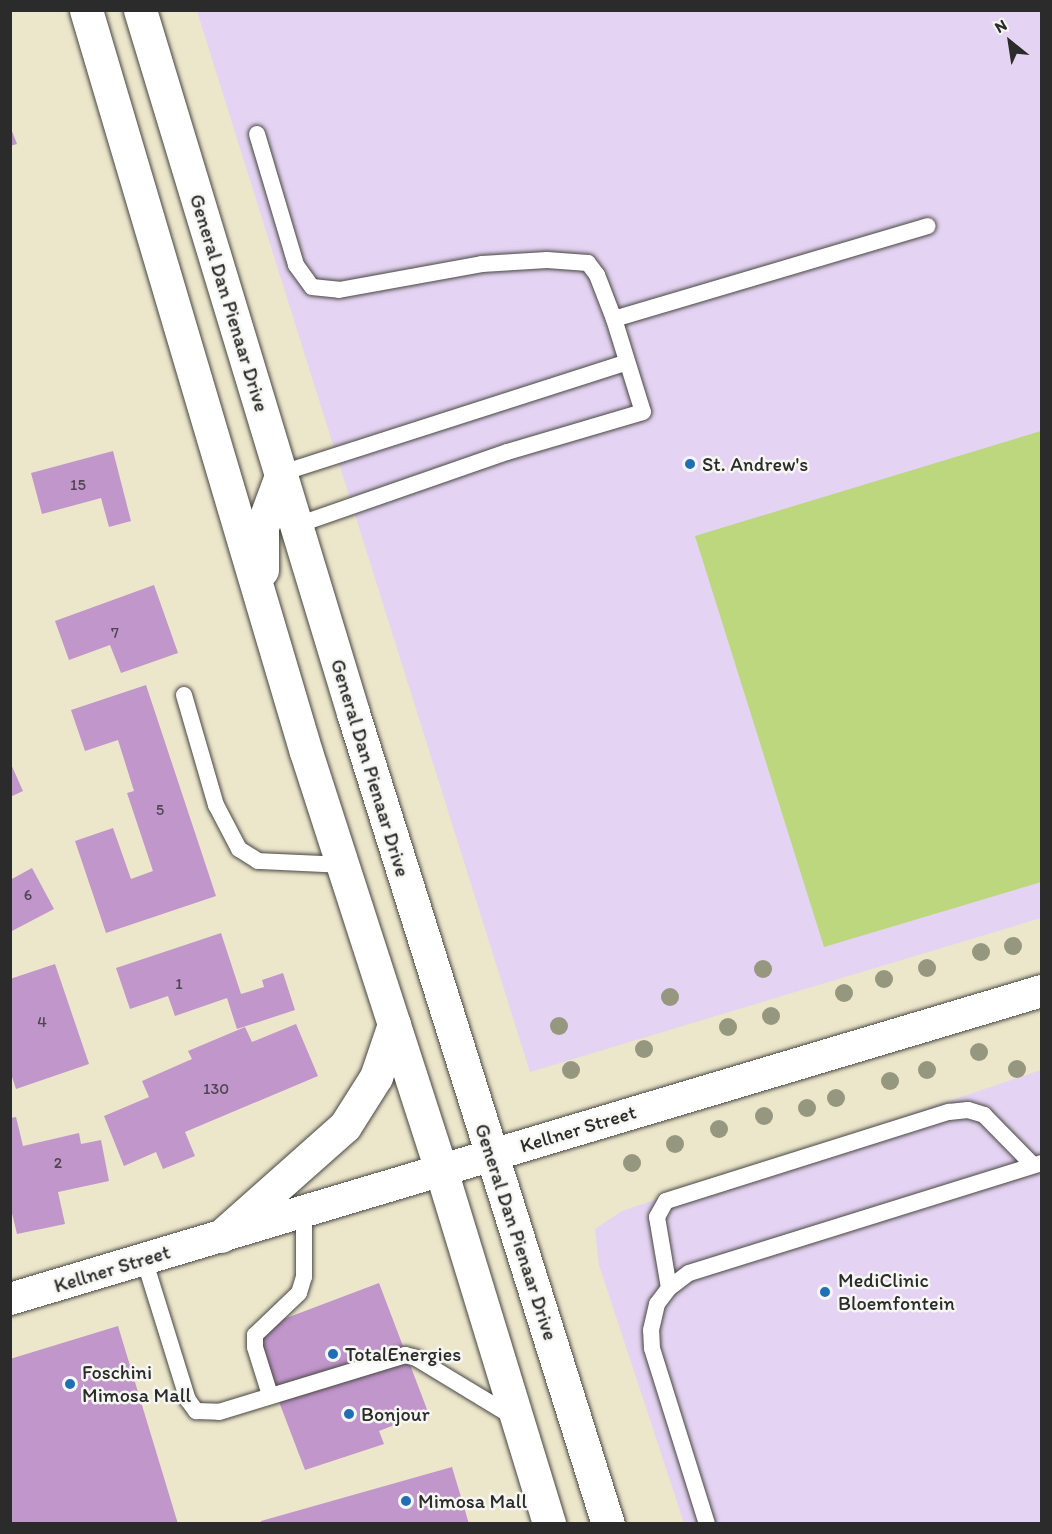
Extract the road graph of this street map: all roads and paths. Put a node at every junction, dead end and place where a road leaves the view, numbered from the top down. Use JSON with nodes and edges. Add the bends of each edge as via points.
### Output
{"nodes":[{"id":1,"x":86,"y":10,"type":"edge"},
{"id":2,"x":140,"y":10,"type":"edge"},
{"id":3,"x":161,"y":83,"type":"junction"},
{"id":4,"x":112,"y":96,"type":"junction"},
{"id":5,"x":257,"y":135,"type":"dead end"},
{"id":6,"x":928,"y":226,"type":"dead end"},
{"id":7,"x":615,"y":319,"type":"junction"},
{"id":8,"x":627,"y":362,"type":"junction"},
{"id":9,"x":282,"y":473,"type":"junction"},
{"id":10,"x":297,"y":525,"type":"junction"},
{"id":11,"x":268,"y":623,"type":"junction"},
{"id":12,"x":183,"y":695,"type":"dead end"},
{"id":13,"x":342,"y":865,"type":"junction"},
{"id":14,"x":1041,"y":991,"type":"edge"},
{"id":15,"x":394,"y":1024,"type":"junction"},
{"id":16,"x":492,"y":1155,"type":"junction"},
{"id":17,"x":1037,"y":1164,"type":"edge"},
{"id":18,"x":441,"y":1170,"type":"junction"},
{"id":19,"x":304,"y":1211,"type":"junction"},
{"id":20,"x":221,"y":1236,"type":"junction"},
{"id":21,"x":144,"y":1259,"type":"junction"},
{"id":22,"x":669,"y":1287,"type":"junction"},
{"id":23,"x":10,"y":1299,"type":"edge"},
{"id":24,"x":270,"y":1395,"type":"junction"},
{"id":25,"x":517,"y":1419,"type":"junction"},
{"id":26,"x":549,"y":1524,"type":"edge"},
{"id":27,"x":608,"y":1524,"type":"edge"},
{"id":28,"x":707,"y":1524,"type":"edge"}],
"edges":[{"from":1,"to":4,"type":"street"},
{"from":2,"to":3,"type":"street","name":"General Dan Pienaar Drive"},
{"from":3,"to":4,"type":"street"},
{"from":3,"to":9,"type":"street","name":"General Dan Pienaar Drive"},
{"from":4,"to":11,"type":"street"},
{"from":5,"to":7,"type":"lane","via":[[296,265],[312,287],[339,290],[482,264],[574,260],[588,263],[597,275]]},
{"from":6,"to":7,"type":"lane"},
{"from":7,"to":8,"type":"lane"},
{"from":8,"to":9,"type":"lane"},
{"from":8,"to":10,"type":"lane","via":[[643,412],[507,452]]},
{"from":9,"to":10,"type":"street","name":"General Dan Pienaar Drive"},
{"from":9,"to":11,"type":"street","via":[[260,538]]},
{"from":10,"to":16,"type":"street","name":"General Dan Pienaar Drive"},
{"from":11,"to":13,"type":"street"},
{"from":12,"to":13,"type":"lane","via":[[216,805],[239,849],[258,861]]},
{"from":13,"to":15,"type":"street"},
{"from":14,"to":16,"type":"street","name":"Kellner Street"},
{"from":15,"to":18,"type":"street"},
{"from":15,"to":20,"type":"street","via":[[376,1077],[345,1126]]},
{"from":16,"to":18,"type":"street","name":"Kellner Street"},
{"from":16,"to":27,"type":"street","name":"General Dan Pienaar Drive"},
{"from":17,"to":22,"type":"lane","via":[[689,1273]]},
{"from":17,"to":22,"type":"lane","via":[[984,1115],[968,1110],[950,1112],[666,1201],[657,1217]]},
{"from":18,"to":19,"type":"street","name":"Kellner Street"},
{"from":18,"to":25,"type":"street"},
{"from":19,"to":20,"type":"street","name":"Kellner Street"},
{"from":19,"to":24,"type":"lane","via":[[304,1277],[299,1293],[255,1335]]},
{"from":20,"to":21,"type":"street","name":"Kellner Street"},
{"from":21,"to":23,"type":"street","name":"Kellner Street"},
{"from":21,"to":24,"type":"lane","via":[[188,1400],[196,1411],[219,1412]]},
{"from":22,"to":28,"type":"lane","via":[[657,1304],[651,1348]]},
{"from":24,"to":25,"type":"lane","via":[[405,1355]]},
{"from":25,"to":26,"type":"street"}]}
